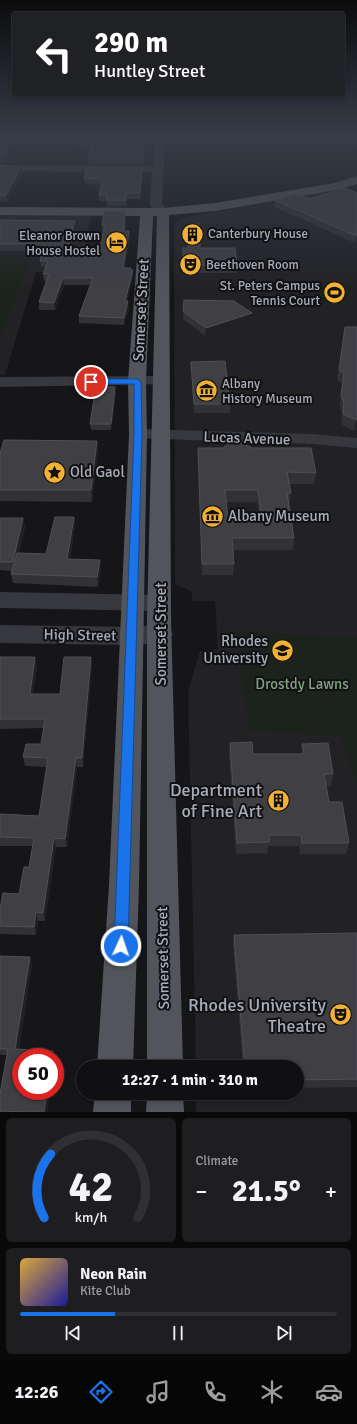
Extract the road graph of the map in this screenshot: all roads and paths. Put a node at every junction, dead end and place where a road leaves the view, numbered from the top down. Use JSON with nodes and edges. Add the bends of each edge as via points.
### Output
{"nodes":[{"id":1,"x":156,"y":189,"type":"edge"},
{"id":2,"x":319,"y":189,"type":"edge"},
{"id":3,"x":155,"y":210,"type":"junction"},
{"id":4,"x":0,"y":211,"type":"edge"},
{"id":5,"x":152,"y":300,"type":"junction"},
{"id":6,"x":162,"y":381,"type":"junction"},
{"id":7,"x":0,"y":382,"type":"edge"},
{"id":8,"x":137,"y":382,"type":"junction"},
{"id":9,"x":138,"y":434,"type":"junction"},
{"id":10,"x":162,"y":435,"type":"junction"},
{"id":11,"x":357,"y":443,"type":"edge"},
{"id":12,"x":0,"y":600,"type":"edge"},
{"id":13,"x":132,"y":601,"type":"junction"},
{"id":14,"x":160,"y":603,"type":"junction"},
{"id":15,"x":0,"y":634,"type":"edge"},
{"id":16,"x":161,"y":634,"type":"junction"},
{"id":17,"x":131,"y":636,"type":"junction"},
{"id":18,"x":115,"y":1060,"type":"edge"},
{"id":19,"x":165,"y":1060,"type":"edge"},
{"id":20,"x":113,"y":1100,"type":"edge"},
{"id":21,"x":165,"y":1100,"type":"edge"},
{"id":22,"x":112,"y":1112,"type":"edge"},
{"id":23,"x":165,"y":1112,"type":"edge"}],
"edges":[{"from":1,"to":3,"type":"street","name":"Somerset Street"},
{"from":2,"to":3,"type":"main road","via":[[223,205]]},
{"from":3,"to":4,"type":"main road"},
{"from":3,"to":5,"type":"main road","name":"Somerset Street"},
{"from":5,"to":6,"type":"main road","name":"Somerset Street"},
{"from":5,"to":8,"type":"main road","name":"Somerset Street"},
{"from":6,"to":8,"type":"street"},
{"from":6,"to":10,"type":"main road","name":"Somerset Street"},
{"from":7,"to":8,"type":"street"},
{"from":8,"to":9,"type":"main road","name":"Somerset Street"},
{"from":9,"to":10,"type":"street","name":"Lucas Avenue"},
{"from":9,"to":13,"type":"main road","name":"Somerset Street"},
{"from":10,"to":11,"type":"street","name":"Lucas Avenue"},
{"from":10,"to":14,"type":"main road","name":"Somerset Street"},
{"from":12,"to":13,"type":"street"},
{"from":13,"to":14,"type":"street"},
{"from":13,"to":17,"type":"main road","name":"Somerset Street"},
{"from":14,"to":16,"type":"main road","name":"Somerset Street"},
{"from":15,"to":17,"type":"street","name":"High Street"},
{"from":16,"to":17,"type":"street","name":"High Street"},
{"from":16,"to":19,"type":"main road","name":"Somerset Street"},
{"from":17,"to":18,"type":"main road","name":"Somerset Street","via":[[124,885]]},
{"from":20,"to":22,"type":"main road"},
{"from":21,"to":23,"type":"main road"}]}
